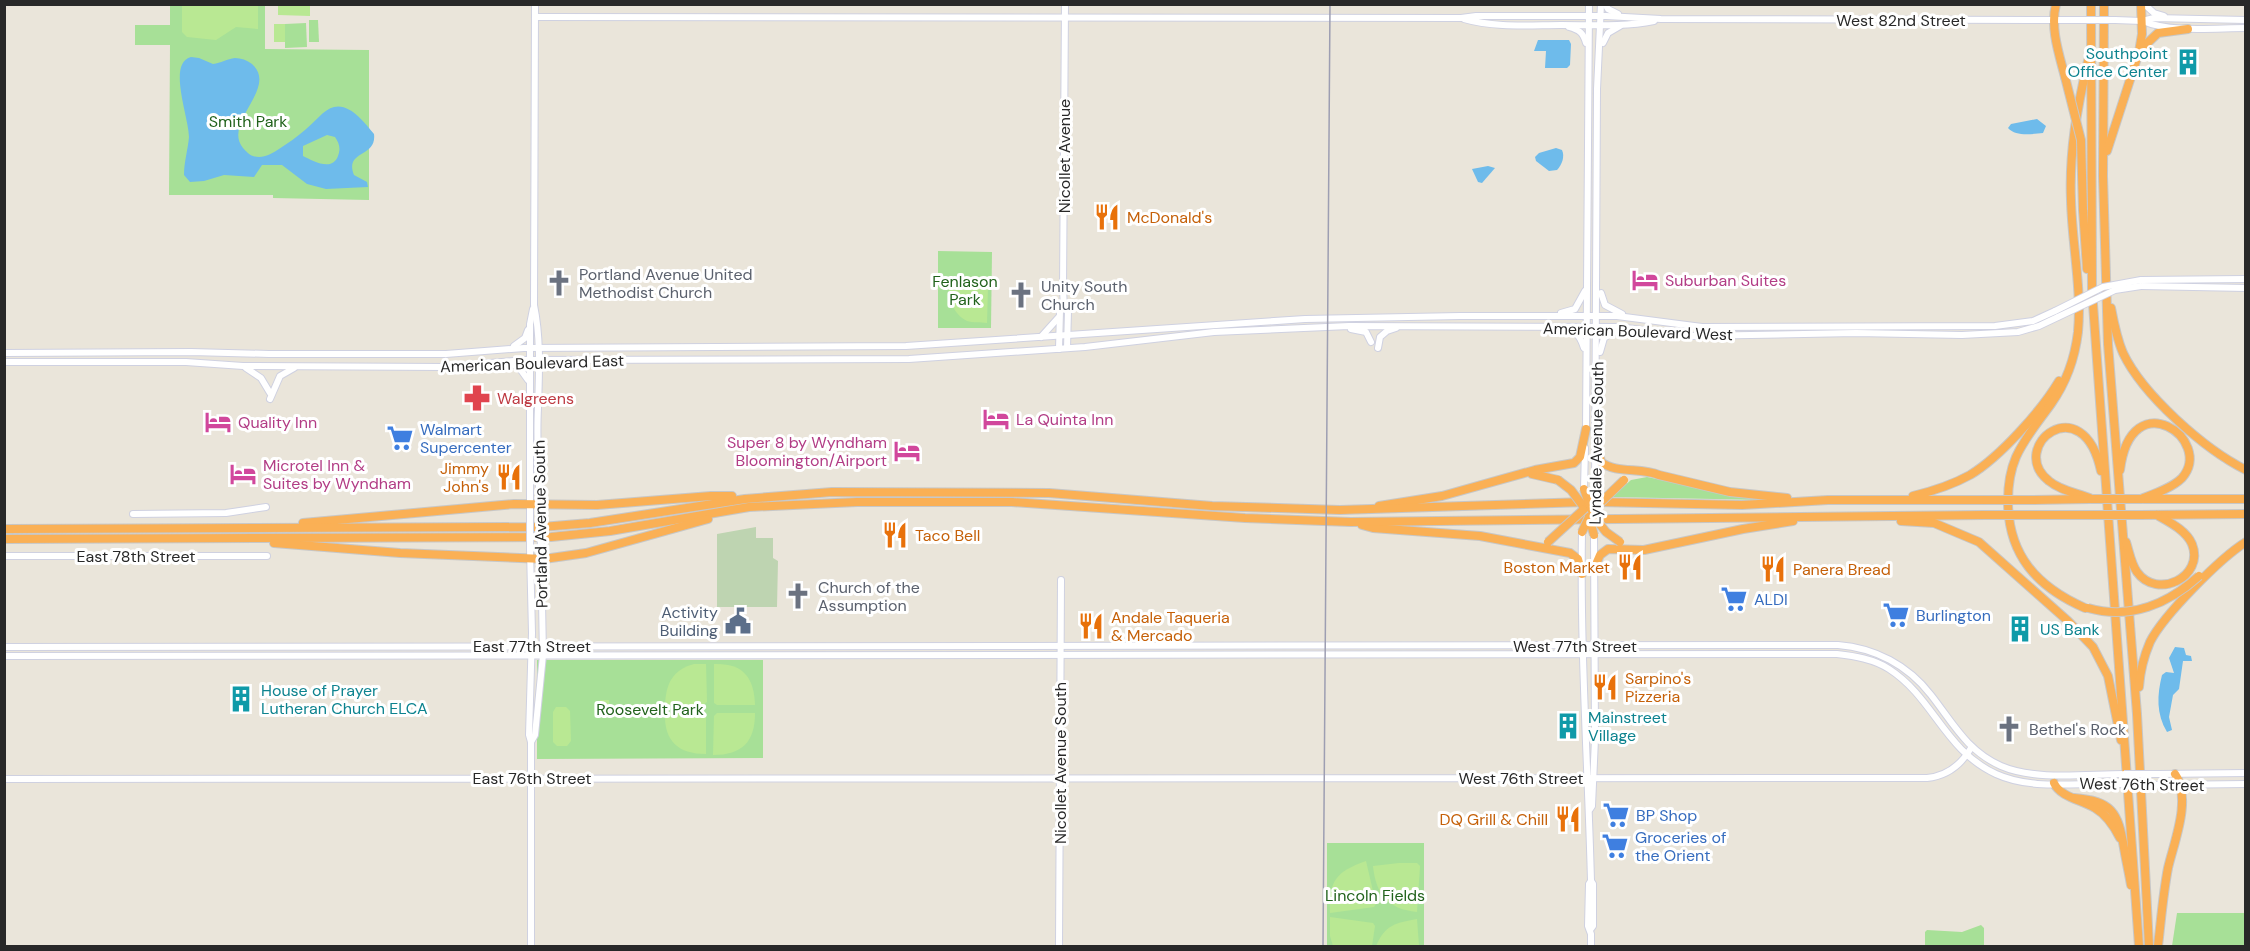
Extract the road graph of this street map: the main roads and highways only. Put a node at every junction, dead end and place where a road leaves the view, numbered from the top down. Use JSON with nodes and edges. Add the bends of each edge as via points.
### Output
{"nodes":[{"id":1,"x":2056,"y":4,"type":"edge"},
{"id":2,"x":2091,"y":4,"type":"edge"},
{"id":3,"x":2104,"y":4,"type":"edge"},
{"id":4,"x":2143,"y":4,"type":"edge"},
{"id":5,"x":2188,"y":28,"type":"road end"},
{"id":6,"x":2092,"y":43,"type":"junction"},
{"id":7,"x":2139,"y":52,"type":"junction"},
{"id":8,"x":2104,"y":217,"type":"junction"},
{"id":9,"x":2106,"y":291,"type":"junction"},
{"id":10,"x":2095,"y":326,"type":"junction"},
{"id":11,"x":2075,"y":348,"type":"junction"},
{"id":12,"x":1586,"y":429,"type":"road end"},
{"id":13,"x":1596,"y":441,"type":"road end"},
{"id":14,"x":2246,"y":470,"type":"edge"},
{"id":15,"x":1525,"y":474,"type":"junction"},
{"id":16,"x":1659,"y":475,"type":"junction"},
{"id":17,"x":1584,"y":484,"type":"road end"},
{"id":18,"x":2118,"y":489,"type":"junction"},
{"id":19,"x":1595,"y":492,"type":"road end"},
{"id":20,"x":763,"y":497,"type":"junction"},
{"id":21,"x":1902,"y":499,"type":"junction"},
{"id":22,"x":2092,"y":499,"type":"junction"},
{"id":23,"x":2141,"y":499,"type":"junction"},
{"id":24,"x":1828,"y":500,"type":"junction"},
{"id":25,"x":2246,"y":500,"type":"edge"},
{"id":26,"x":749,"y":507,"type":"junction"},
{"id":27,"x":1340,"y":510,"type":"junction"},
{"id":28,"x":1589,"y":510,"type":"junction"},
{"id":29,"x":2246,"y":514,"type":"edge"},
{"id":30,"x":2157,"y":515,"type":"junction"},
{"id":31,"x":1836,"y":516,"type":"junction"},
{"id":32,"x":1351,"y":522,"type":"junction"},
{"id":33,"x":262,"y":528,"type":"junction"},
{"id":34,"x":4,"y":529,"type":"edge"},
{"id":35,"x":2111,"y":530,"type":"junction"},
{"id":36,"x":2122,"y":531,"type":"junction"},
{"id":37,"x":1582,"y":532,"type":"road end"},
{"id":38,"x":230,"y":538,"type":"junction"},
{"id":39,"x":1594,"y":538,"type":"road end"},
{"id":40,"x":4,"y":539,"type":"edge"},
{"id":41,"x":2246,"y":542,"type":"edge"},
{"id":42,"x":1523,"y":546,"type":"junction"},
{"id":43,"x":1659,"y":547,"type":"junction"},
{"id":44,"x":1998,"y":557,"type":"junction"},
{"id":45,"x":2225,"y":557,"type":"junction"},
{"id":46,"x":1593,"y":571,"type":"road end"},
{"id":47,"x":1582,"y":574,"type":"road end"},
{"id":48,"x":2086,"y":608,"type":"junction"},
{"id":49,"x":2137,"y":714,"type":"junction"},
{"id":50,"x":2175,"y":774,"type":"road end"},
{"id":51,"x":2128,"y":775,"type":"junction"},
{"id":52,"x":2054,"y":779,"type":"road end"},
{"id":53,"x":2140,"y":936,"type":"junction"},
{"id":54,"x":2139,"y":946,"type":"edge"},
{"id":55,"x":2149,"y":946,"type":"edge"},
{"id":56,"x":2158,"y":946,"type":"edge"}],
"edges":[{"from":1,"to":10,"type":"highway","bridge":true,"via":[[2055,37],[2081,140],[2089,296]]},
{"from":2,"to":6,"type":"highway"},
{"from":3,"to":8,"type":"highway"},
{"from":4,"to":7,"type":"highway"},
{"from":5,"to":7,"type":"highway","via":[[2158,33]]},
{"from":6,"to":10,"type":"highway"},
{"from":6,"to":11,"type":"highway","via":[[2070,158],[2079,320]]},
{"from":7,"to":8,"type":"highway","via":[[2107,145]]},
{"from":8,"to":9,"type":"highway"},
{"from":9,"to":14,"type":"highway","via":[[2122,350],[2135,375],[2190,431],[2229,462]]},
{"from":9,"to":18,"type":"highway"},
{"from":10,"to":35,"type":"highway"},
{"from":11,"to":21,"type":"highway","via":[[2055,388],[2013,438],[1981,467],[1955,482]]},
{"from":11,"to":48,"type":"highway","via":[[2058,393],[2015,459],[2008,488],[2008,511],[2014,542],[2032,571],[2050,590]]},
{"from":12,"to":15,"type":"highway","via":[[1578,460]]},
{"from":13,"to":16,"type":"highway","via":[[1604,465]]},
{"from":15,"to":27,"type":"highway","via":[[1442,496]]},
{"from":15,"to":28,"type":"highway","bridge":true,"via":[[1558,480]]},
{"from":16,"to":24,"type":"highway","via":[[1730,492]]},
{"from":16,"to":28,"type":"highway","bridge":true,"via":[[1637,475],[1624,480]]},
{"from":17,"to":28,"type":"highway","bridge":true},
{"from":18,"to":23,"type":"highway","via":[[2126,445],[2134,433],[2153,423],[2169,426],[2186,444],[2186,471],[2177,482]]},
{"from":18,"to":36,"type":"highway"},
{"from":19,"to":28,"type":"highway","bridge":true},
{"from":20,"to":27,"type":"highway","via":[[832,492],[1049,493],[1212,506]]},
{"from":20,"to":33,"type":"highway","via":[[711,496],[597,505],[530,504]]},
{"from":20,"to":33,"type":"highway","via":[[558,526]]},
{"from":21,"to":22,"type":"highway","bridge":true},
{"from":21,"to":24,"type":"highway"},
{"from":22,"to":23,"type":"highway","bridge":true},
{"from":22,"to":35,"type":"highway","via":[[2061,489],[2041,472],[2037,449],[2052,431],[2076,429],[2092,445],[2100,463]]},
{"from":23,"to":25,"type":"highway"},
{"from":24,"to":27,"type":"highway","via":[[1742,505],[1556,503]]},
{"from":26,"to":32,"type":"highway","via":[[1012,502]]},
{"from":26,"to":38,"type":"highway","via":[[551,537]]},
{"from":26,"to":38,"type":"highway","via":[[586,553],[540,559],[400,553]]},
{"from":28,"to":37,"type":"highway","bridge":true},
{"from":28,"to":39,"type":"highway","bridge":true},
{"from":28,"to":42,"type":"highway","bridge":true,"via":[[1548,542]]},
{"from":28,"to":43,"type":"highway","bridge":true,"via":[[1606,532],[1620,542]]},
{"from":29,"to":30,"type":"highway"},
{"from":30,"to":31,"type":"highway","bridge":true},
{"from":30,"to":36,"type":"highway","via":[[2182,531],[2192,544],[2191,566],[2176,582],[2156,584],[2138,573]]},
{"from":31,"to":32,"type":"highway"},
{"from":31,"to":43,"type":"highway","via":[[1743,529]]},
{"from":31,"to":44,"type":"highway","via":[[1934,523],[1966,534]]},
{"from":32,"to":42,"type":"highway","via":[[1373,528],[1480,536]]},
{"from":33,"to":34,"type":"highway"},
{"from":35,"to":51,"type":"highway"},
{"from":36,"to":49,"type":"highway"},
{"from":38,"to":40,"type":"highway"},
{"from":41,"to":45,"type":"highway"},
{"from":42,"to":47,"type":"highway","via":[[1570,553],[1578,559]]},
{"from":43,"to":46,"type":"highway","via":[[1608,549],[1600,555]]},
{"from":44,"to":48,"type":"highway","via":[[2049,591]]},
{"from":44,"to":51,"type":"highway","via":[[2092,646],[2108,676]]},
{"from":45,"to":48,"type":"highway","bridge":true,"via":[[2219,557],[2186,588],[2164,602],[2142,610],[2111,612]]},
{"from":45,"to":49,"type":"highway","via":[[2151,641],[2140,677]]},
{"from":49,"to":55,"type":"highway"},
{"from":50,"to":56,"type":"highway","via":[[2180,785],[2181,820],[2168,869]]},
{"from":51,"to":53,"type":"highway"},
{"from":52,"to":53,"type":"highway","via":[[2056,789],[2074,798],[2097,801],[2119,821]]},
{"from":53,"to":54,"type":"highway"}]}
